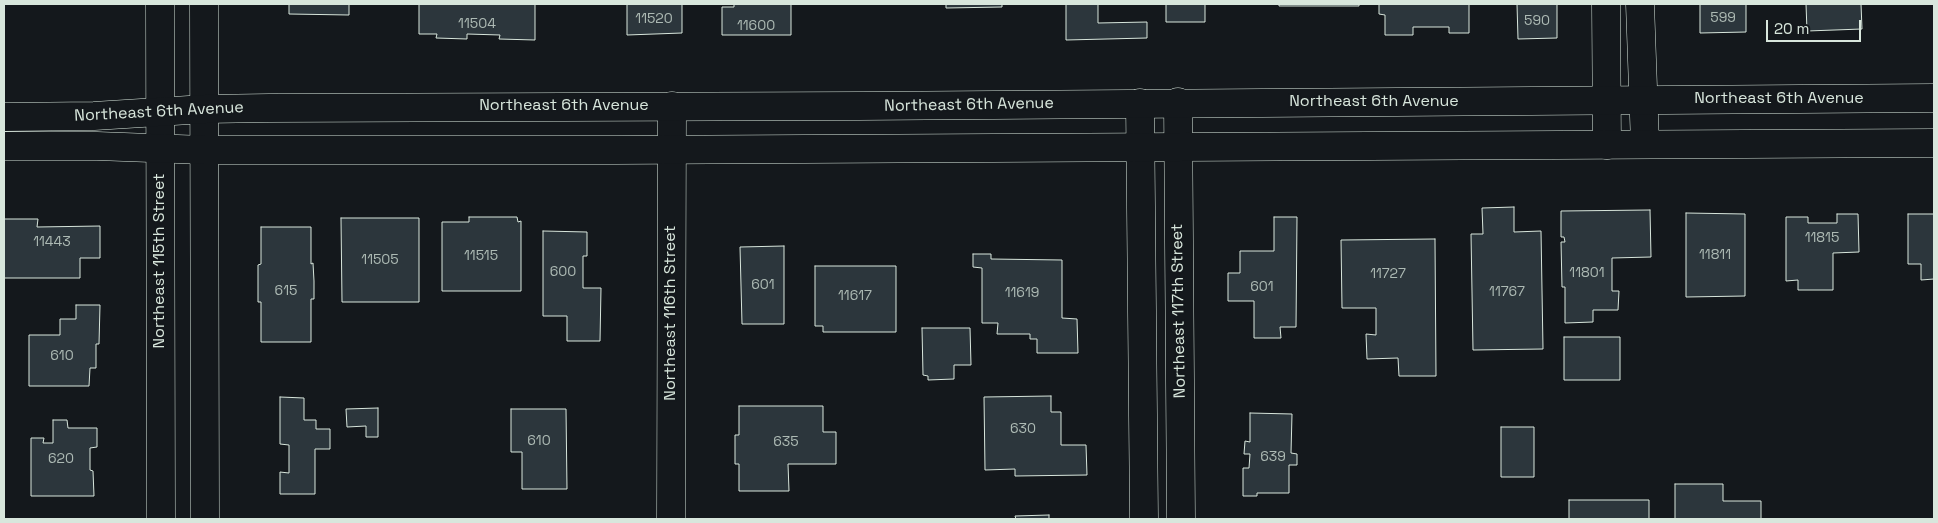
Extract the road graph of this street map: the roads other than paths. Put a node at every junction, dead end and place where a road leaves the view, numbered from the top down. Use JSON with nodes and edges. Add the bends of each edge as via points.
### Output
{"nodes":[{"id":1,"x":160,"y":4,"type":"edge"},
{"id":2,"x":204,"y":4,"type":"edge"},
{"id":3,"x":1606,"y":4,"type":"edge"},
{"id":4,"x":1640,"y":4,"type":"edge"},
{"id":5,"x":1934,"y":98,"type":"edge"},
{"id":6,"x":1607,"y":100,"type":"junction"},
{"id":7,"x":1645,"y":100,"type":"junction"},
{"id":8,"x":1178,"y":102,"type":"junction"},
{"id":9,"x":1140,"y":103,"type":"junction"},
{"id":10,"x":672,"y":106,"type":"junction"},
{"id":11,"x":205,"y":109,"type":"junction"},
{"id":12,"x":161,"y":112,"type":"junction"},
{"id":13,"x":4,"y":117,"type":"edge"},
{"id":14,"x":1645,"y":144,"type":"junction"},
{"id":15,"x":1934,"y":144,"type":"edge"},
{"id":16,"x":1607,"y":145,"type":"junction"},
{"id":17,"x":4,"y":146,"type":"edge"},
{"id":18,"x":1140,"y":147,"type":"junction"},
{"id":19,"x":1177,"y":147,"type":"junction"},
{"id":20,"x":159,"y":148,"type":"junction"},
{"id":21,"x":672,"y":149,"type":"junction"},
{"id":22,"x":204,"y":150,"type":"junction"},
{"id":23,"x":160,"y":519,"type":"edge"},
{"id":24,"x":205,"y":519,"type":"edge"},
{"id":25,"x":671,"y":519,"type":"edge"},
{"id":26,"x":1144,"y":519,"type":"edge"},
{"id":27,"x":1182,"y":519,"type":"edge"}],
"edges":[{"from":1,"to":12,"type":"main road","name":"Northeast 115th Street"},
{"from":2,"to":11,"type":"main road"},
{"from":3,"to":6,"type":"main road"},
{"from":4,"to":7,"type":"main road"},
{"from":5,"to":7,"type":"main road","name":"Northeast 6th Avenue"},
{"from":6,"to":7,"type":"main road","name":"Northeast 6th Avenue"},
{"from":6,"to":8,"type":"main road","name":"Northeast 6th Avenue"},
{"from":6,"to":16,"type":"main road"},
{"from":7,"to":14,"type":"main road"},
{"from":8,"to":9,"type":"main road","name":"Northeast 6th Avenue"},
{"from":8,"to":19,"type":"main road","name":"Northeast 117th Street"},
{"from":9,"to":10,"type":"main road","name":"Northeast 6th Avenue"},
{"from":9,"to":18,"type":"main road"},
{"from":10,"to":11,"type":"main road","name":"Northeast 6th Avenue"},
{"from":10,"to":21,"type":"main road","name":"Northeast 116th Street"},
{"from":11,"to":12,"type":"main road","name":"Northeast 6th Avenue"},
{"from":11,"to":22,"type":"main road"},
{"from":12,"to":13,"type":"main road","name":"Northeast 6th Avenue"},
{"from":12,"to":20,"type":"main road","name":"Northeast 115th Street"},
{"from":14,"to":15,"type":"main road","name":"Northeast 6th Avenue"},
{"from":14,"to":16,"type":"main road","name":"Northeast 6th Avenue"},
{"from":16,"to":19,"type":"main road","name":"Northeast 6th Avenue"},
{"from":17,"to":20,"type":"main road","name":"Northeast 6th Avenue"},
{"from":18,"to":19,"type":"main road","name":"Northeast 6th Avenue"},
{"from":18,"to":21,"type":"main road","name":"Northeast 6th Avenue"},
{"from":18,"to":26,"type":"main road"},
{"from":19,"to":27,"type":"main road","name":"Northeast 117th Street"},
{"from":20,"to":22,"type":"main road","name":"Northeast 6th Avenue"},
{"from":20,"to":23,"type":"main road","name":"Northeast 115th Street"},
{"from":21,"to":22,"type":"main road","name":"Northeast 6th Avenue"},
{"from":21,"to":25,"type":"main road","name":"Northeast 116th Street"},
{"from":22,"to":24,"type":"main road"}]}
